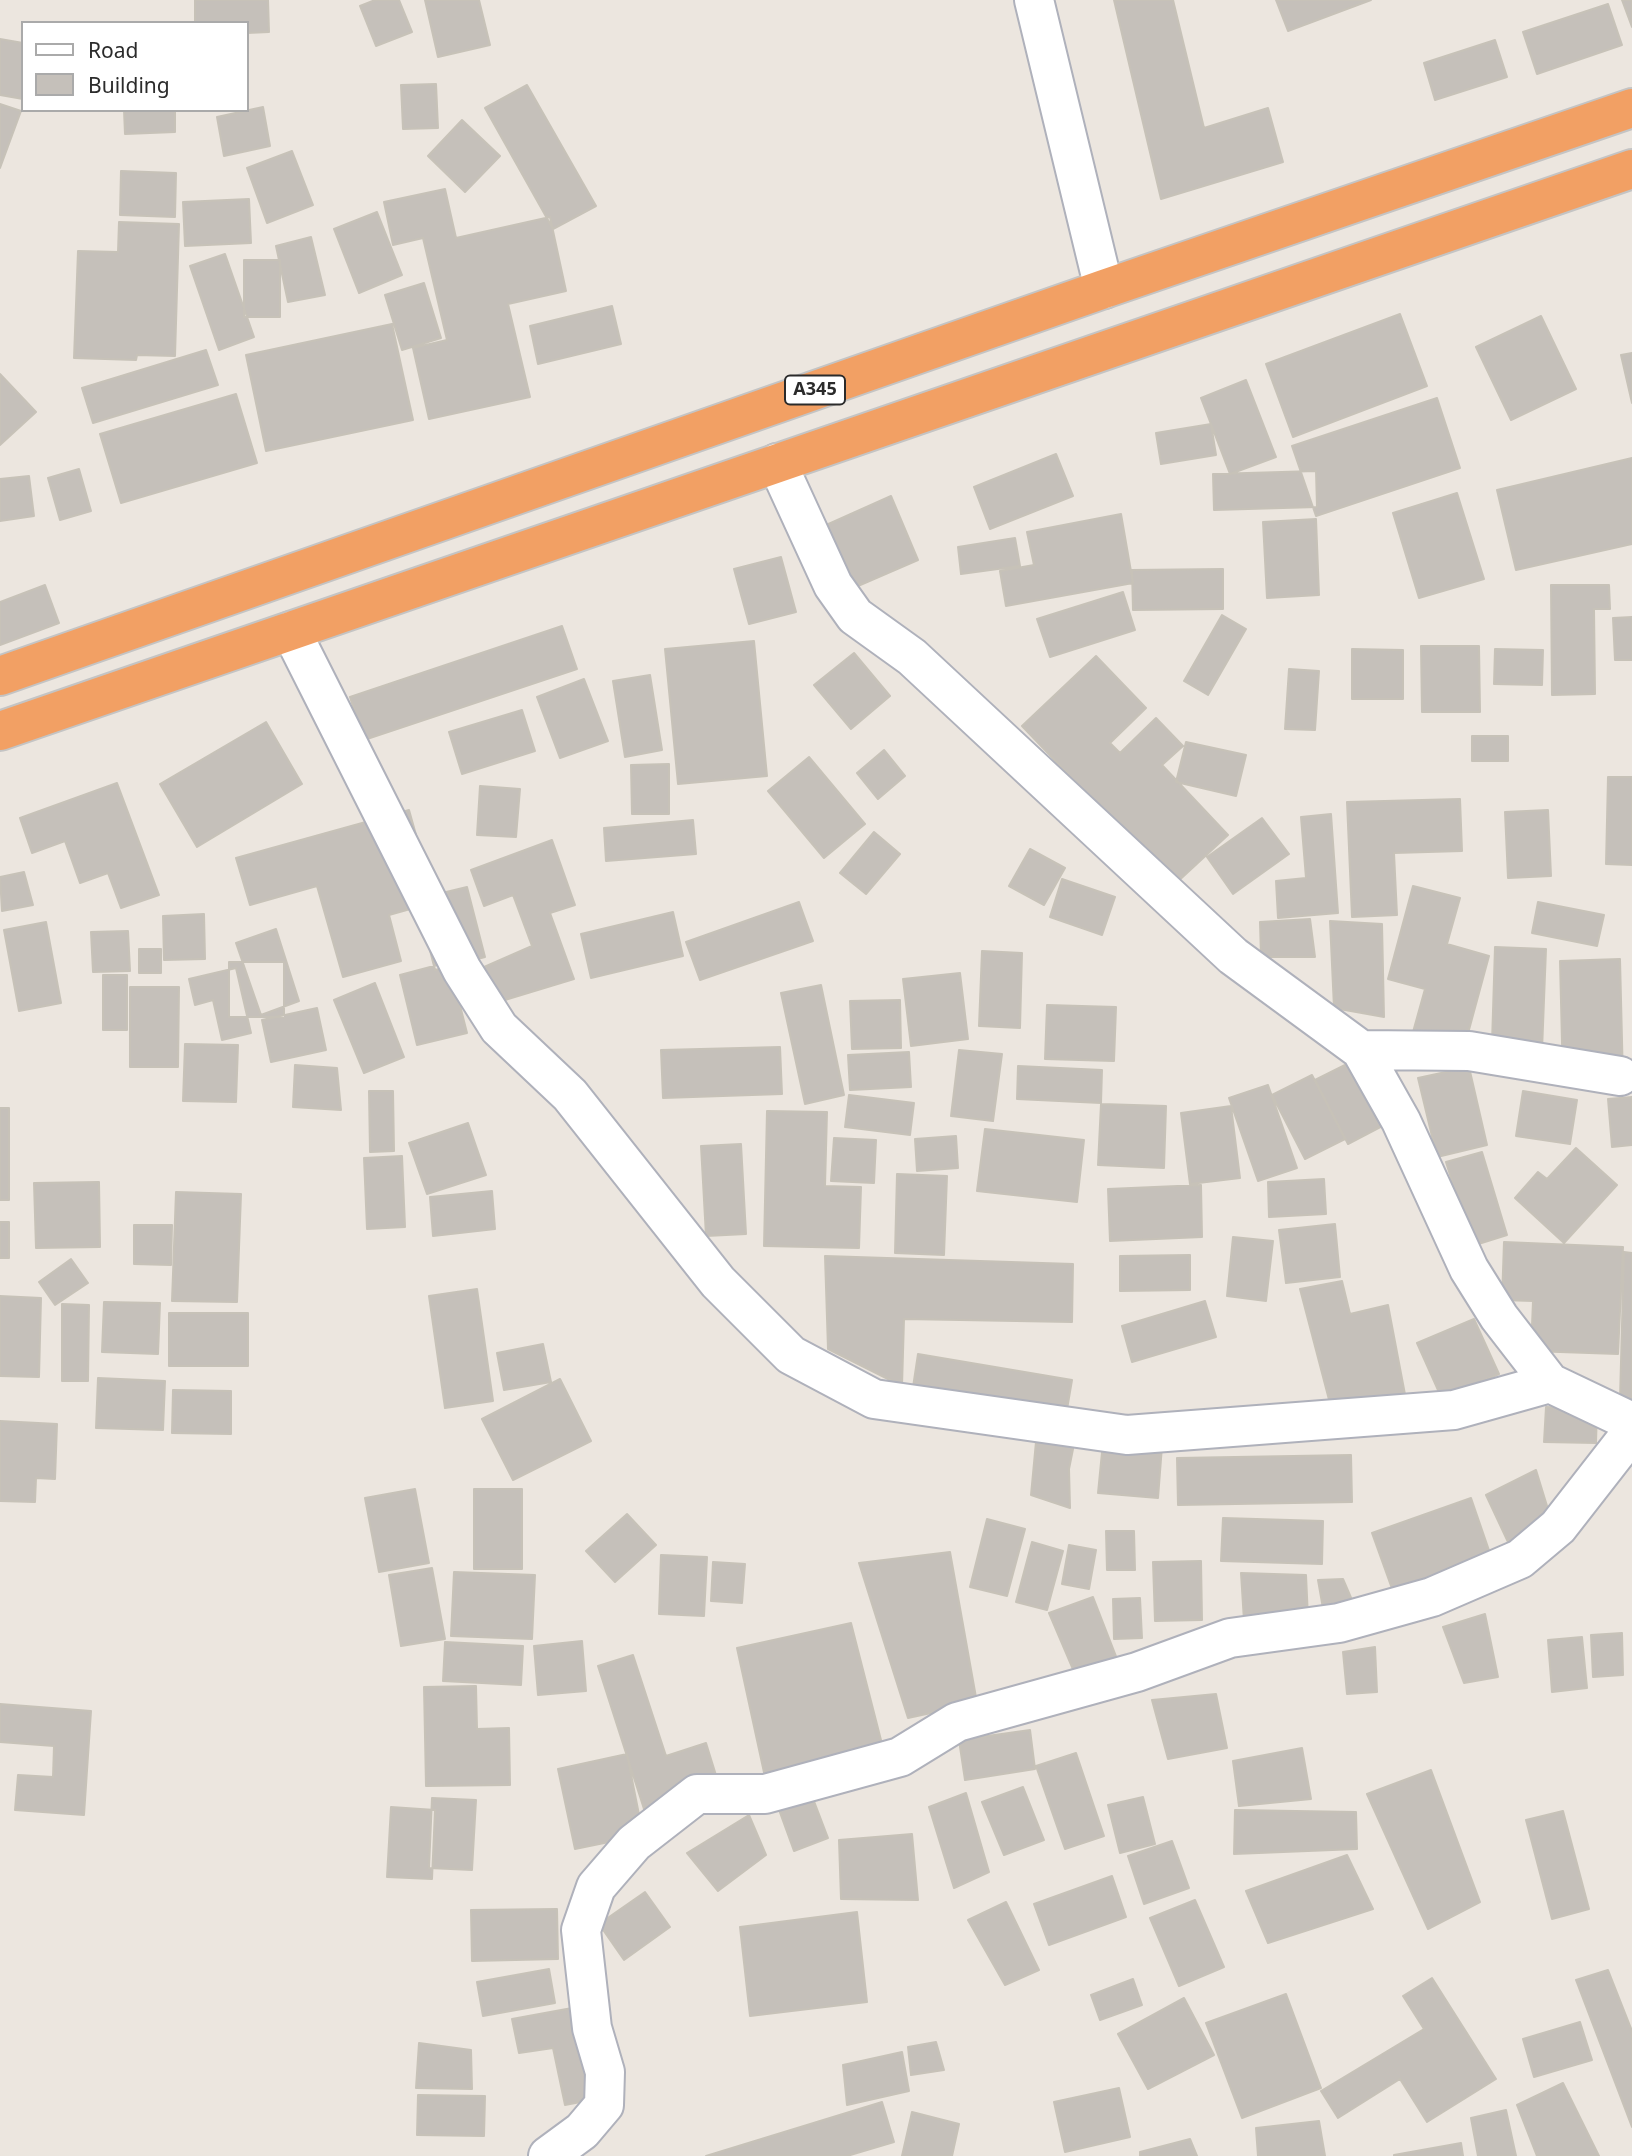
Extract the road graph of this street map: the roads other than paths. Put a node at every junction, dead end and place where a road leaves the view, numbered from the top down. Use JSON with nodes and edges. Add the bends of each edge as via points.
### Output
{"nodes":[{"id":1,"x":1034,"y":0,"type":"edge"},
{"id":2,"x":1632,"y":108,"type":"edge"},
{"id":3,"x":1632,"y":169,"type":"edge"},
{"id":4,"x":1104,"y":289,"type":"junction"},
{"id":5,"x":777,"y":463,"type":"junction"},
{"id":6,"x":291,"y":631,"type":"junction"},
{"id":7,"x":0,"y":676,"type":"edge"},
{"id":8,"x":0,"y":731,"type":"edge"},
{"id":9,"x":1361,"y":1049,"type":"junction"},
{"id":10,"x":1620,"y":1076,"type":"dead end"},
{"id":11,"x":1550,"y":1383,"type":"junction"},
{"id":12,"x":1632,"y":1422,"type":"edge"},
{"id":13,"x":1632,"y":1432,"type":"edge"},
{"id":14,"x":548,"y":2156,"type":"edge"}],
"edges":[{"from":1,"to":4,"type":"street"},
{"from":2,"to":4,"type":"highway","number":"A345"},
{"from":3,"to":5,"type":"highway"},
{"from":4,"to":7,"type":"highway","number":"A345"},
{"from":5,"to":6,"type":"highway"},
{"from":5,"to":9,"type":"street","via":[[833,584],[855,616],[912,657],[1233,956]]},
{"from":6,"to":8,"type":"highway"},
{"from":6,"to":11,"type":"street","via":[[461,970],[499,1028],[570,1095],[718,1282],[791,1355],[874,1399],[1127,1435],[1454,1410]]},
{"from":9,"to":10,"type":"street","via":[[1469,1051]]},
{"from":9,"to":11,"type":"street","via":[[1401,1121],[1469,1269]]},
{"from":11,"to":12,"type":"street"},
{"from":13,"to":14,"type":"street","via":[[1558,1527],[1520,1559],[1432,1597],[1339,1623],[1230,1638],[1137,1672],[957,1722],[900,1757],[765,1794],[697,1794],[634,1843],[596,1887],[581,1930],[592,2028],[605,2072],[604,2105],[583,2131]]}]}
